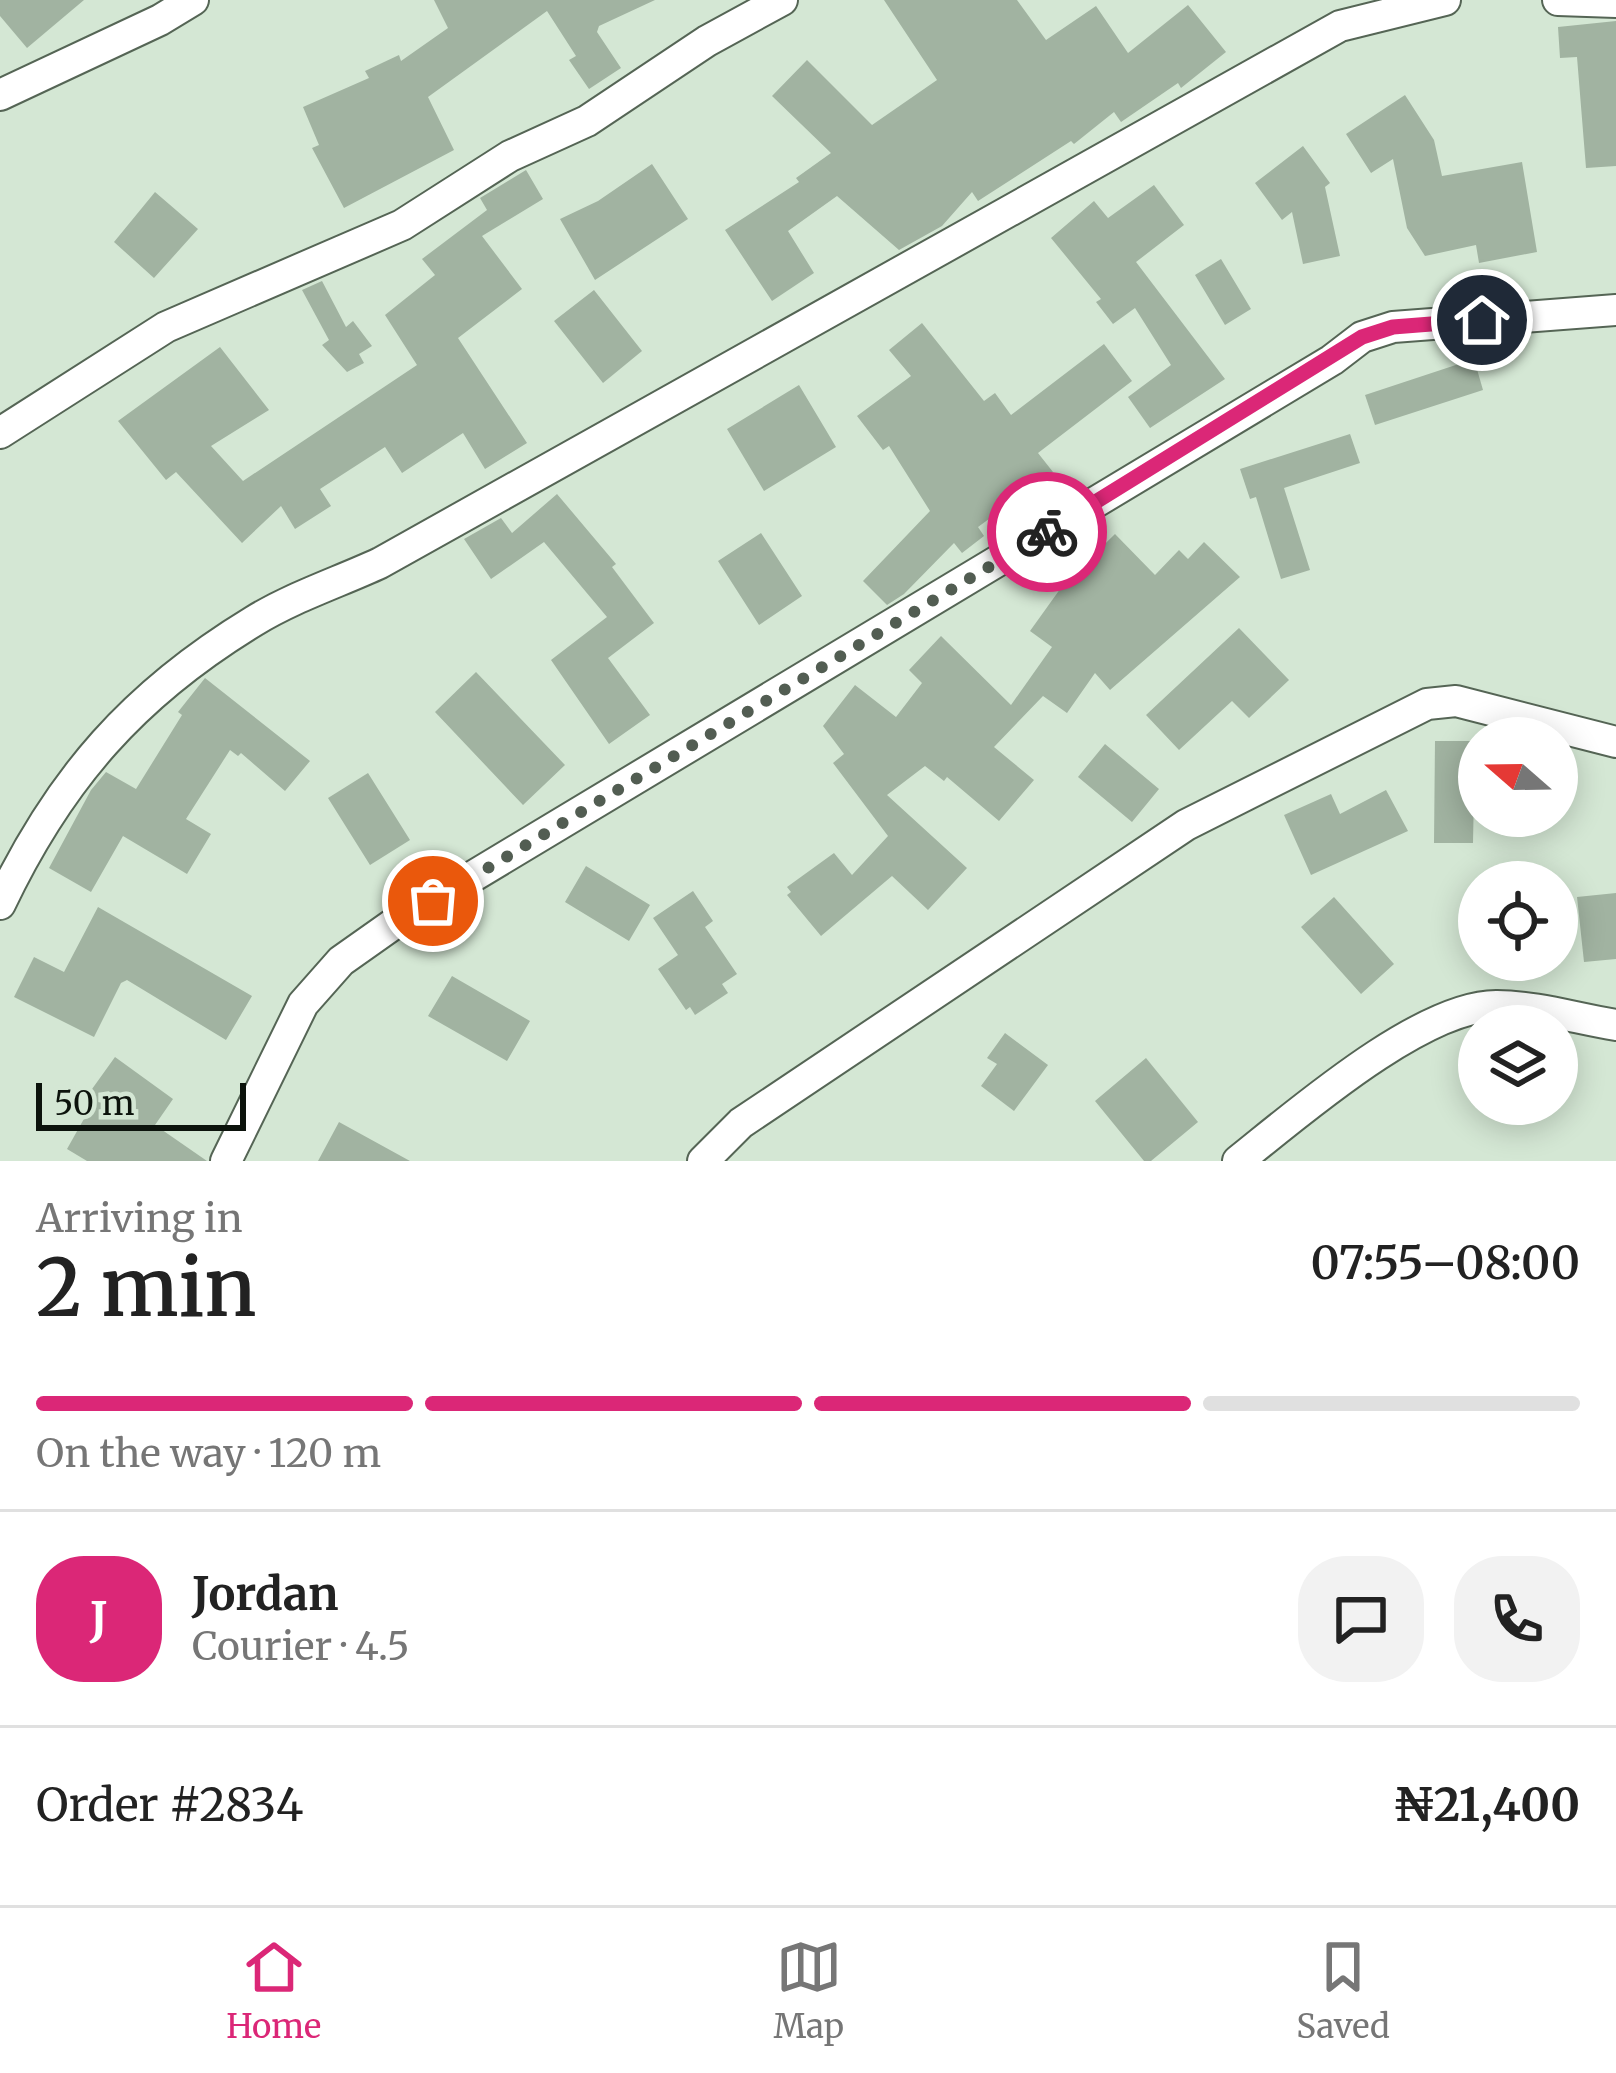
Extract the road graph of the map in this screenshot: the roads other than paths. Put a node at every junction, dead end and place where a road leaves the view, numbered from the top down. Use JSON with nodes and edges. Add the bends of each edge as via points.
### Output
{"nodes":[{"id":1,"x":193,"y":0,"type":"edge"},
{"id":2,"x":782,"y":0,"type":"edge"},
{"id":3,"x":1445,"y":0,"type":"edge"},
{"id":4,"x":1558,"y":0,"type":"edge"},
{"id":5,"x":1616,"y":2,"type":"edge"},
{"id":6,"x":0,"y":95,"type":"edge"},
{"id":7,"x":1616,"y":310,"type":"edge"},
{"id":8,"x":0,"y":433,"type":"edge"},
{"id":9,"x":1616,"y":742,"type":"edge"},
{"id":10,"x":0,"y":904,"type":"edge"},
{"id":11,"x":1616,"y":1025,"type":"edge"},
{"id":12,"x":226,"y":1161,"type":"edge"},
{"id":13,"x":703,"y":1161,"type":"edge"},
{"id":14,"x":1238,"y":1161,"type":"edge"}],
"edges":[{"from":1,"to":6,"type":"street"},
{"from":2,"to":8,"type":"street","via":[[402,225],[166,327]]},
{"from":3,"to":10,"type":"street","via":[[1340,26],[380,563],[257,619],[114,727],[57,802]]},
{"from":4,"to":5,"type":"street"},
{"from":7,"to":12,"type":"street","via":[[1393,327],[1362,337],[392,925],[341,961],[303,1004]]},
{"from":9,"to":13,"type":"street","via":[[1456,701],[1413,710],[1186,825],[741,1123]]},
{"from":11,"to":14,"type":"street","via":[[1495,1005],[1444,1019],[1348,1073]]}]}
